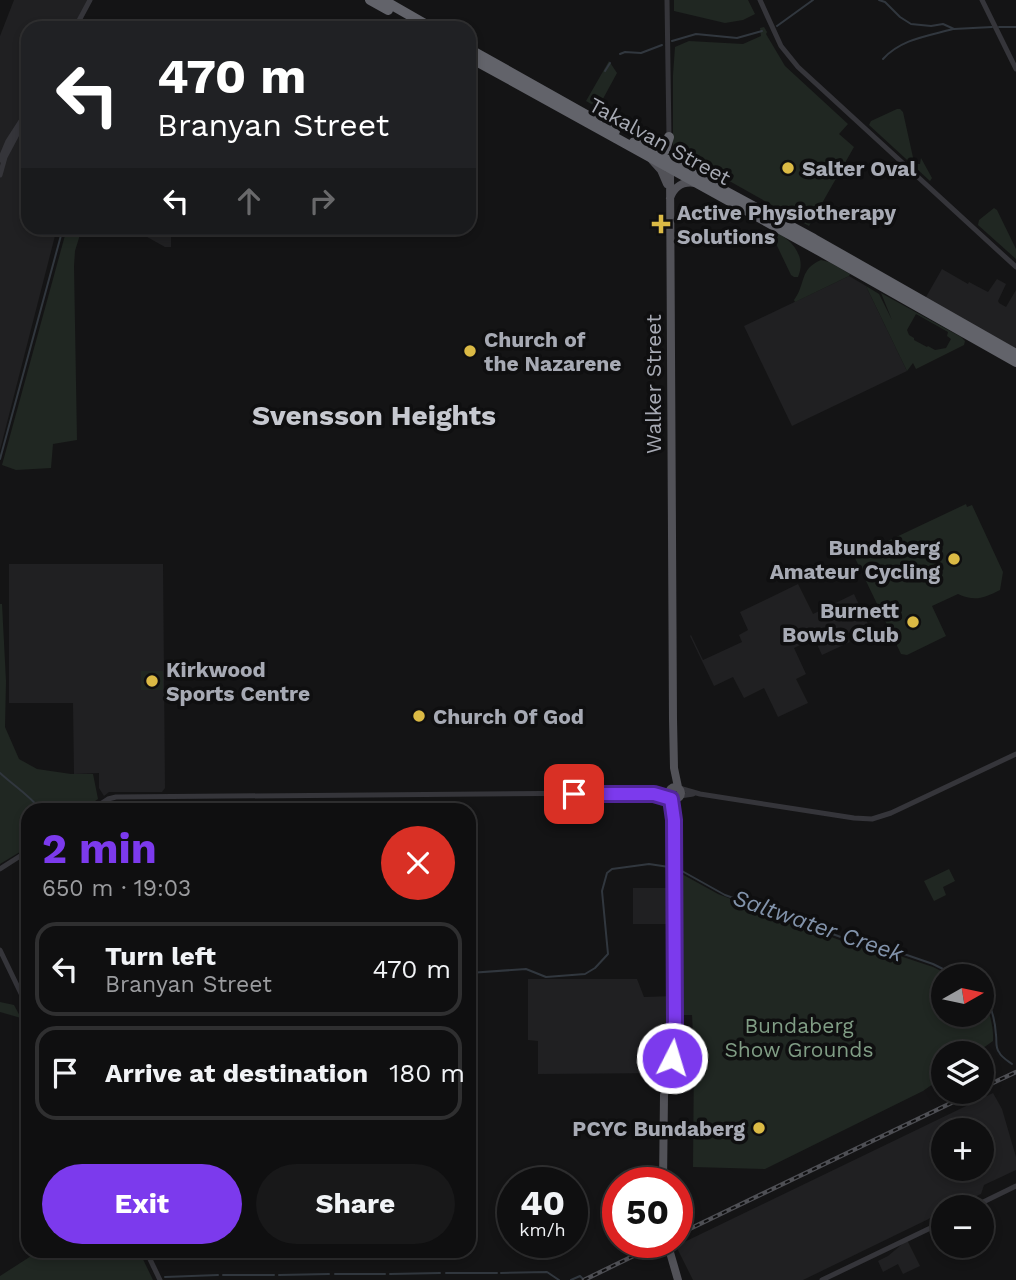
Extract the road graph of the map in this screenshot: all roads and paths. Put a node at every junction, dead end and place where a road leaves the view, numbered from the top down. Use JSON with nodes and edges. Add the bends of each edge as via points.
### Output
{"nodes":[{"id":1,"x":90,"y":0,"type":"edge"},
{"id":2,"x":370,"y":0,"type":"edge"},
{"id":3,"x":383,"y":0,"type":"edge"},
{"id":4,"x":667,"y":0,"type":"edge"},
{"id":5,"x":760,"y":0,"type":"edge"},
{"id":6,"x":982,"y":0,"type":"edge"},
{"id":7,"x":79,"y":21,"type":"edge"},
{"id":8,"x":407,"y":21,"type":"edge"},
{"id":9,"x":420,"y":21,"type":"edge"},
{"id":10,"x":476,"y":53,"type":"edge"},
{"id":11,"x":476,"y":61,"type":"edge"},
{"id":12,"x":1016,"y":69,"type":"edge"},
{"id":13,"x":21,"y":121,"type":"edge"},
{"id":14,"x":21,"y":127,"type":"edge"},
{"id":15,"x":669,"y":137,"type":"junction"},
{"id":16,"x":651,"y":155,"type":"junction"},
{"id":17,"x":0,"y":160,"type":"edge"},
{"id":18,"x":670,"y":165,"type":"junction"},
{"id":19,"x":0,"y":175,"type":"edge"},
{"id":20,"x":698,"y":184,"type":"junction"},
{"id":21,"x":669,"y":197,"type":"junction"},
{"id":22,"x":669,"y":209,"type":"junction"},
{"id":23,"x":1016,"y":267,"type":"edge"},
{"id":24,"x":1016,"y":354,"type":"edge"},
{"id":25,"x":1016,"y":362,"type":"edge"},
{"id":26,"x":1016,"y":754,"type":"edge"},
{"id":27,"x":675,"y":793,"type":"junction"},
{"id":28,"x":102,"y":803,"type":"edge"},
{"id":29,"x":21,"y":856,"type":"edge"},
{"id":30,"x":0,"y":869,"type":"edge"},
{"id":31,"x":0,"y":950,"type":"edge"},
{"id":32,"x":21,"y":994,"type":"edge"},
{"id":33,"x":676,"y":1028,"type":"junction"},
{"id":34,"x":670,"y":1074,"type":"junction"},
{"id":35,"x":685,"y":1077,"type":"dead end"},
{"id":36,"x":695,"y":1078,"type":"dead end"},
{"id":37,"x":670,"y":1085,"type":"junction"},
{"id":38,"x":665,"y":1167,"type":"edge"},
{"id":39,"x":665,"y":1167,"type":"edge"},
{"id":40,"x":1016,"y":1186,"type":"edge"},
{"id":41,"x":994,"y":1197,"type":"edge"},
{"id":42,"x":931,"y":1228,"type":"edge"},
{"id":43,"x":149,"y":1258,"type":"edge"},
{"id":44,"x":671,"y":1258,"type":"edge"},
{"id":45,"x":673,"y":1264,"type":"junction"},
{"id":46,"x":160,"y":1280,"type":"edge"},
{"id":47,"x":678,"y":1280,"type":"edge"},
{"id":48,"x":684,"y":1280,"type":"edge"},
{"id":49,"x":822,"y":1280,"type":"edge"}],
"edges":[{"from":1,"to":7,"type":"street"},
{"from":2,"to":8,"type":"highway"},
{"from":3,"to":9,"type":"highway"},
{"from":4,"to":15,"type":"street","name":"Walker Street"},
{"from":5,"to":23,"type":"street","via":[[781,46],[797,67]]},
{"from":6,"to":12,"type":"street"},
{"from":10,"to":16,"type":"highway","name":"Takalvan Street"},
{"from":11,"to":16,"type":"highway","name":"Takalvan Street"},
{"from":13,"to":17,"type":"street"},
{"from":14,"to":19,"type":"street"},
{"from":15,"to":16,"type":"highway","via":[[665,150]]},
{"from":15,"to":18,"type":"street","name":"Walker Street"},
{"from":16,"to":18,"type":"highway","name":"Takalvan Street"},
{"from":16,"to":21,"type":"main road","via":[[664,176]]},
{"from":18,"to":20,"type":"highway","name":"Takalvan Street"},
{"from":18,"to":21,"type":"main road","name":"Walker Street"},
{"from":18,"to":24,"type":"highway","name":"Takalvan Street","via":[[826,246]]},
{"from":20,"to":22,"type":"main road","via":[[677,187]]},
{"from":20,"to":25,"type":"highway","name":"Takalvan Street"},
{"from":21,"to":22,"type":"main road","name":"Walker Street"},
{"from":22,"to":27,"type":"main road","name":"Walker Street"},
{"from":26,"to":27,"type":"street","via":[[872,819]]},
{"from":27,"to":28,"type":"street","via":[[116,797]]},
{"from":27,"to":33,"type":"main road","name":"Walker Street"},
{"from":29,"to":30,"type":"street"},
{"from":31,"to":32,"type":"street"},
{"from":33,"to":34,"type":"main road","name":"Walker Street"},
{"from":33,"to":35,"type":"main road"},
{"from":34,"to":37,"type":"main road","name":"Walker Street"},
{"from":34,"to":38,"type":"main road","name":"Walker Street","via":[[664,1095]]},
{"from":36,"to":37,"type":"main road"},
{"from":37,"to":39,"type":"main road","name":"Walker Street"},
{"from":40,"to":41,"type":"street"},
{"from":42,"to":49,"type":"street"},
{"from":43,"to":46,"type":"street"},
{"from":44,"to":45,"type":"main road"},
{"from":45,"to":47,"type":"main road"},
{"from":45,"to":48,"type":"main road"}]}
